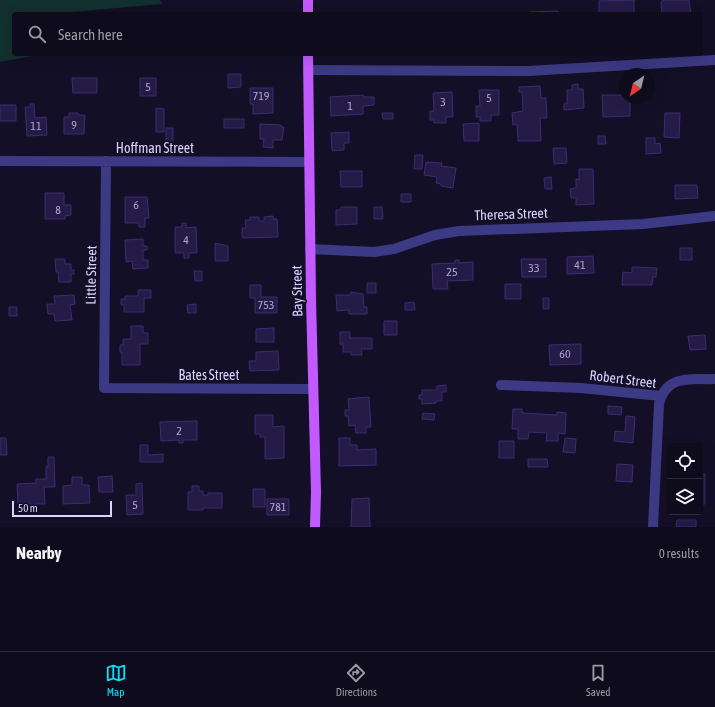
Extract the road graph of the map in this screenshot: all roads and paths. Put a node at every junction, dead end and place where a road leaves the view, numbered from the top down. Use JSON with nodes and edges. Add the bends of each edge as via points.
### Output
{"nodes":[{"id":1,"x":308,"y":0,"type":"edge"},
{"id":2,"x":308,"y":12,"type":"edge"},
{"id":3,"x":308,"y":56,"type":"edge"},
{"id":4,"x":715,"y":60,"type":"edge"},
{"id":5,"x":308,"y":70,"type":"junction"},
{"id":6,"x":0,"y":161,"type":"edge"},
{"id":7,"x":106,"y":161,"type":"junction"},
{"id":8,"x":309,"y":162,"type":"junction"},
{"id":9,"x":715,"y":216,"type":"edge"},
{"id":10,"x":310,"y":249,"type":"junction"},
{"id":11,"x":715,"y":379,"type":"edge"},
{"id":12,"x":501,"y":385,"type":"dead end"},
{"id":13,"x":104,"y":388,"type":"joint"},
{"id":14,"x":313,"y":389,"type":"junction"},
{"id":15,"x":661,"y":396,"type":"junction"},
{"id":16,"x":315,"y":527,"type":"edge"},
{"id":17,"x":653,"y":527,"type":"edge"}],
"edges":[{"from":1,"to":2,"type":"main road"},
{"from":3,"to":5,"type":"main road","name":"Bay Street"},
{"from":4,"to":5,"type":"street","via":[[528,71]]},
{"from":5,"to":8,"type":"main road","name":"Bay Street"},
{"from":6,"to":7,"type":"street","name":"Hoffman Street"},
{"from":7,"to":8,"type":"street","name":"Hoffman Street"},
{"from":7,"to":13,"type":"street","name":"Little Street"},
{"from":8,"to":10,"type":"main road","name":"Bay Street"},
{"from":9,"to":10,"type":"street","name":"Theresa Street","via":[[643,224],[459,231],[374,252]]},
{"from":10,"to":14,"type":"main road","name":"Bay Street"},
{"from":11,"to":15,"type":"street","via":[[673,382],[665,388]]},
{"from":12,"to":15,"type":"street","name":"Robert Street","via":[[582,388]]},
{"from":13,"to":14,"type":"street","name":"Bates Street"},
{"from":14,"to":16,"type":"main road","name":"Bay Street"},
{"from":15,"to":17,"type":"street","name":"Robert Street"}]}
